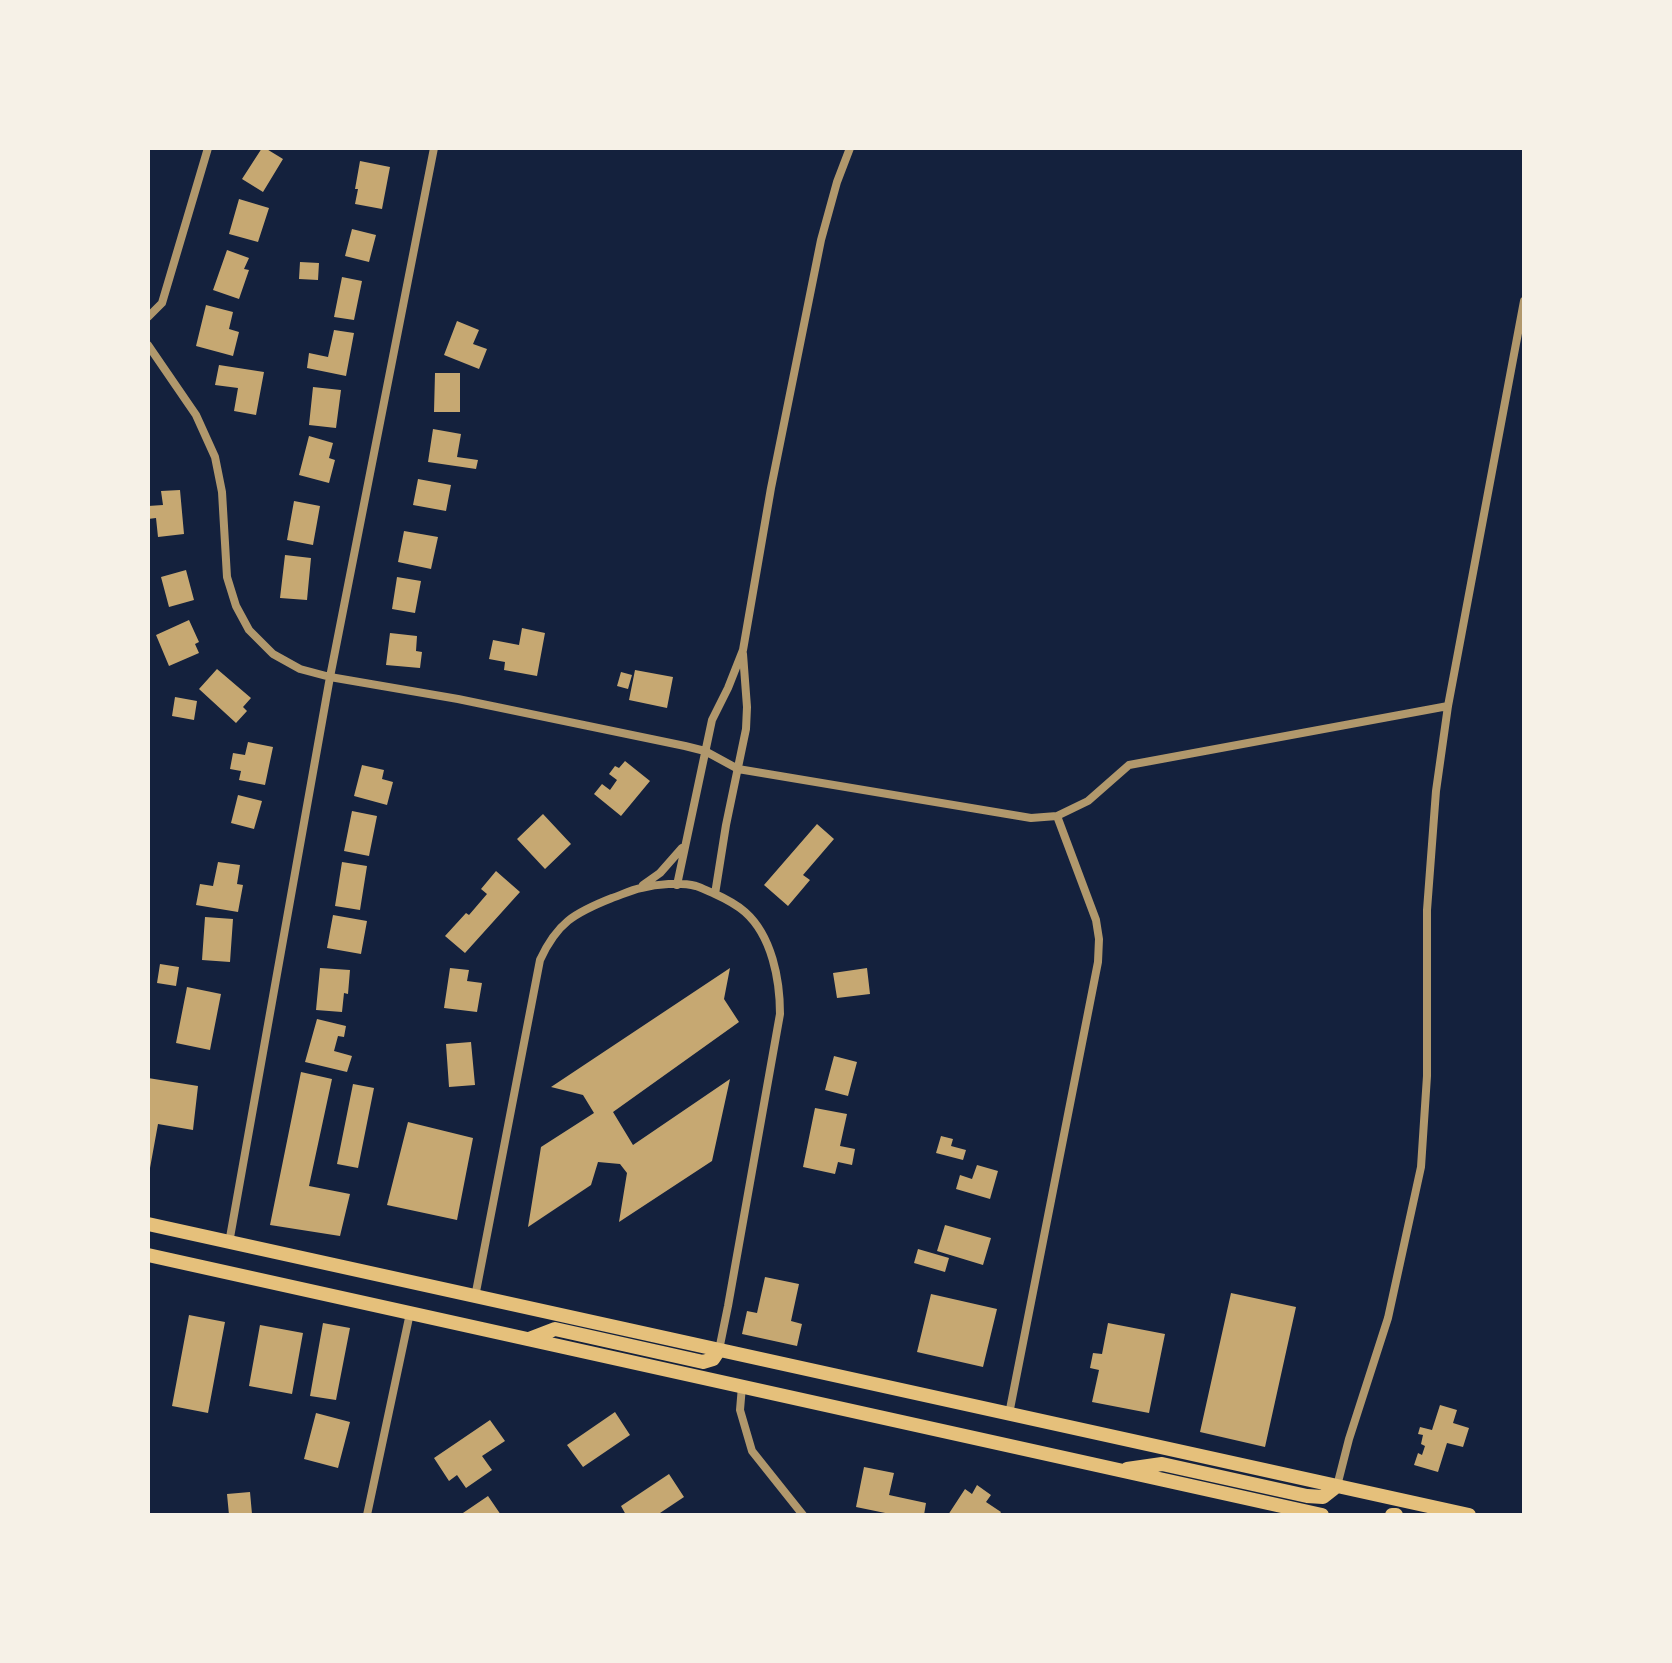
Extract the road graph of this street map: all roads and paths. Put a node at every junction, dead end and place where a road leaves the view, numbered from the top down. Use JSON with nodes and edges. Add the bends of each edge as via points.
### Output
{"nodes":[{"id":1,"x":208,"y":148,"type":"edge"},
{"id":2,"x":434,"y":148,"type":"edge"},
{"id":3,"x":850,"y":148,"type":"edge"},
{"id":4,"x":1524,"y":301,"type":"edge"},
{"id":5,"x":148,"y":317,"type":"edge"},
{"id":6,"x":148,"y":345,"type":"edge"},
{"id":7,"x":151,"y":356,"type":"edge"},
{"id":8,"x":743,"y":650,"type":"junction"},
{"id":9,"x":330,"y":677,"type":"junction"},
{"id":10,"x":1448,"y":706,"type":"junction"},
{"id":11,"x":705,"y":751,"type":"junction"},
{"id":12,"x":738,"y":769,"type":"junction"},
{"id":13,"x":1057,"y":816,"type":"junction"},
{"id":14,"x":685,"y":844,"type":"junction"},
{"id":15,"x":677,"y":885,"type":"junction"},
{"id":16,"x":640,"y":888,"type":"junction"},
{"id":17,"x":715,"y":894,"type":"junction"},
{"id":18,"x":148,"y":1224,"type":"edge"},
{"id":19,"x":229,"y":1243,"type":"junction"},
{"id":20,"x":148,"y":1255,"type":"edge"},
{"id":21,"x":475,"y":1297,"type":"junction"},
{"id":22,"x":410,"y":1313,"type":"junction"},
{"id":23,"x":529,"y":1339,"type":"junction"},
{"id":24,"x":719,"y":1350,"type":"junction"},
{"id":25,"x":742,"y":1386,"type":"junction"},
{"id":26,"x":1009,"y":1414,"type":"junction"},
{"id":27,"x":1119,"y":1470,"type":"junction"},
{"id":28,"x":1337,"y":1486,"type":"junction"},
{"id":29,"x":368,"y":1511,"type":"edge"},
{"id":30,"x":378,"y":1515,"type":"edge"},
{"id":31,"x":803,"y":1515,"type":"edge"},
{"id":32,"x":1322,"y":1515,"type":"edge"},
{"id":33,"x":1469,"y":1515,"type":"edge"}],
"edges":[{"from":1,"to":5,"type":"street","via":[[162,303]]},
{"from":2,"to":9,"type":"street"},
{"from":3,"to":8,"type":"street","via":[[821,240]]},
{"from":4,"to":10,"type":"street"},
{"from":6,"to":7,"type":"street"},
{"from":7,"to":9,"type":"street","via":[[196,415],[215,457],[224,506],[227,577],[249,630],[273,654]]},
{"from":8,"to":11,"type":"street","via":[[712,720]]},
{"from":8,"to":12,"type":"street","via":[[747,707]]},
{"from":9,"to":11,"type":"street"},
{"from":9,"to":19,"type":"street"},
{"from":10,"to":13,"type":"street","via":[[1129,765],[1088,801]]},
{"from":10,"to":28,"type":"street","via":[[1427,910],[1421,1167],[1388,1318]]},
{"from":11,"to":12,"type":"street"},
{"from":11,"to":14,"type":"street"},
{"from":12,"to":13,"type":"street","via":[[1031,818]]},
{"from":12,"to":17,"type":"street"},
{"from":13,"to":26,"type":"street","via":[[1096,920],[1098,962]]},
{"from":14,"to":15,"type":"street"},
{"from":14,"to":16,"type":"street"},
{"from":15,"to":16,"type":"street"},
{"from":15,"to":17,"type":"street"},
{"from":16,"to":21,"type":"street","via":[[568,920],[549,940],[540,960]]},
{"from":17,"to":24,"type":"street","via":[[746,913],[760,931],[780,994]]},
{"from":18,"to":19,"type":"main road"},
{"from":19,"to":21,"type":"main road"},
{"from":20,"to":22,"type":"main road"},
{"from":21,"to":24,"type":"main road"},
{"from":22,"to":23,"type":"main road"},
{"from":22,"to":29,"type":"street"},
{"from":23,"to":24,"type":"main road","via":[[555,1329],[703,1362]]},
{"from":23,"to":25,"type":"main road"},
{"from":24,"to":26,"type":"main road"},
{"from":25,"to":27,"type":"main road"},
{"from":25,"to":31,"type":"street","via":[[740,1410],[752,1451]]},
{"from":26,"to":28,"type":"main road"},
{"from":27,"to":28,"type":"main road","via":[[1162,1464],[1307,1496],[1323,1497]]},
{"from":27,"to":32,"type":"main road"},
{"from":28,"to":33,"type":"main road"},
{"from":29,"to":30,"type":"street"}]}
